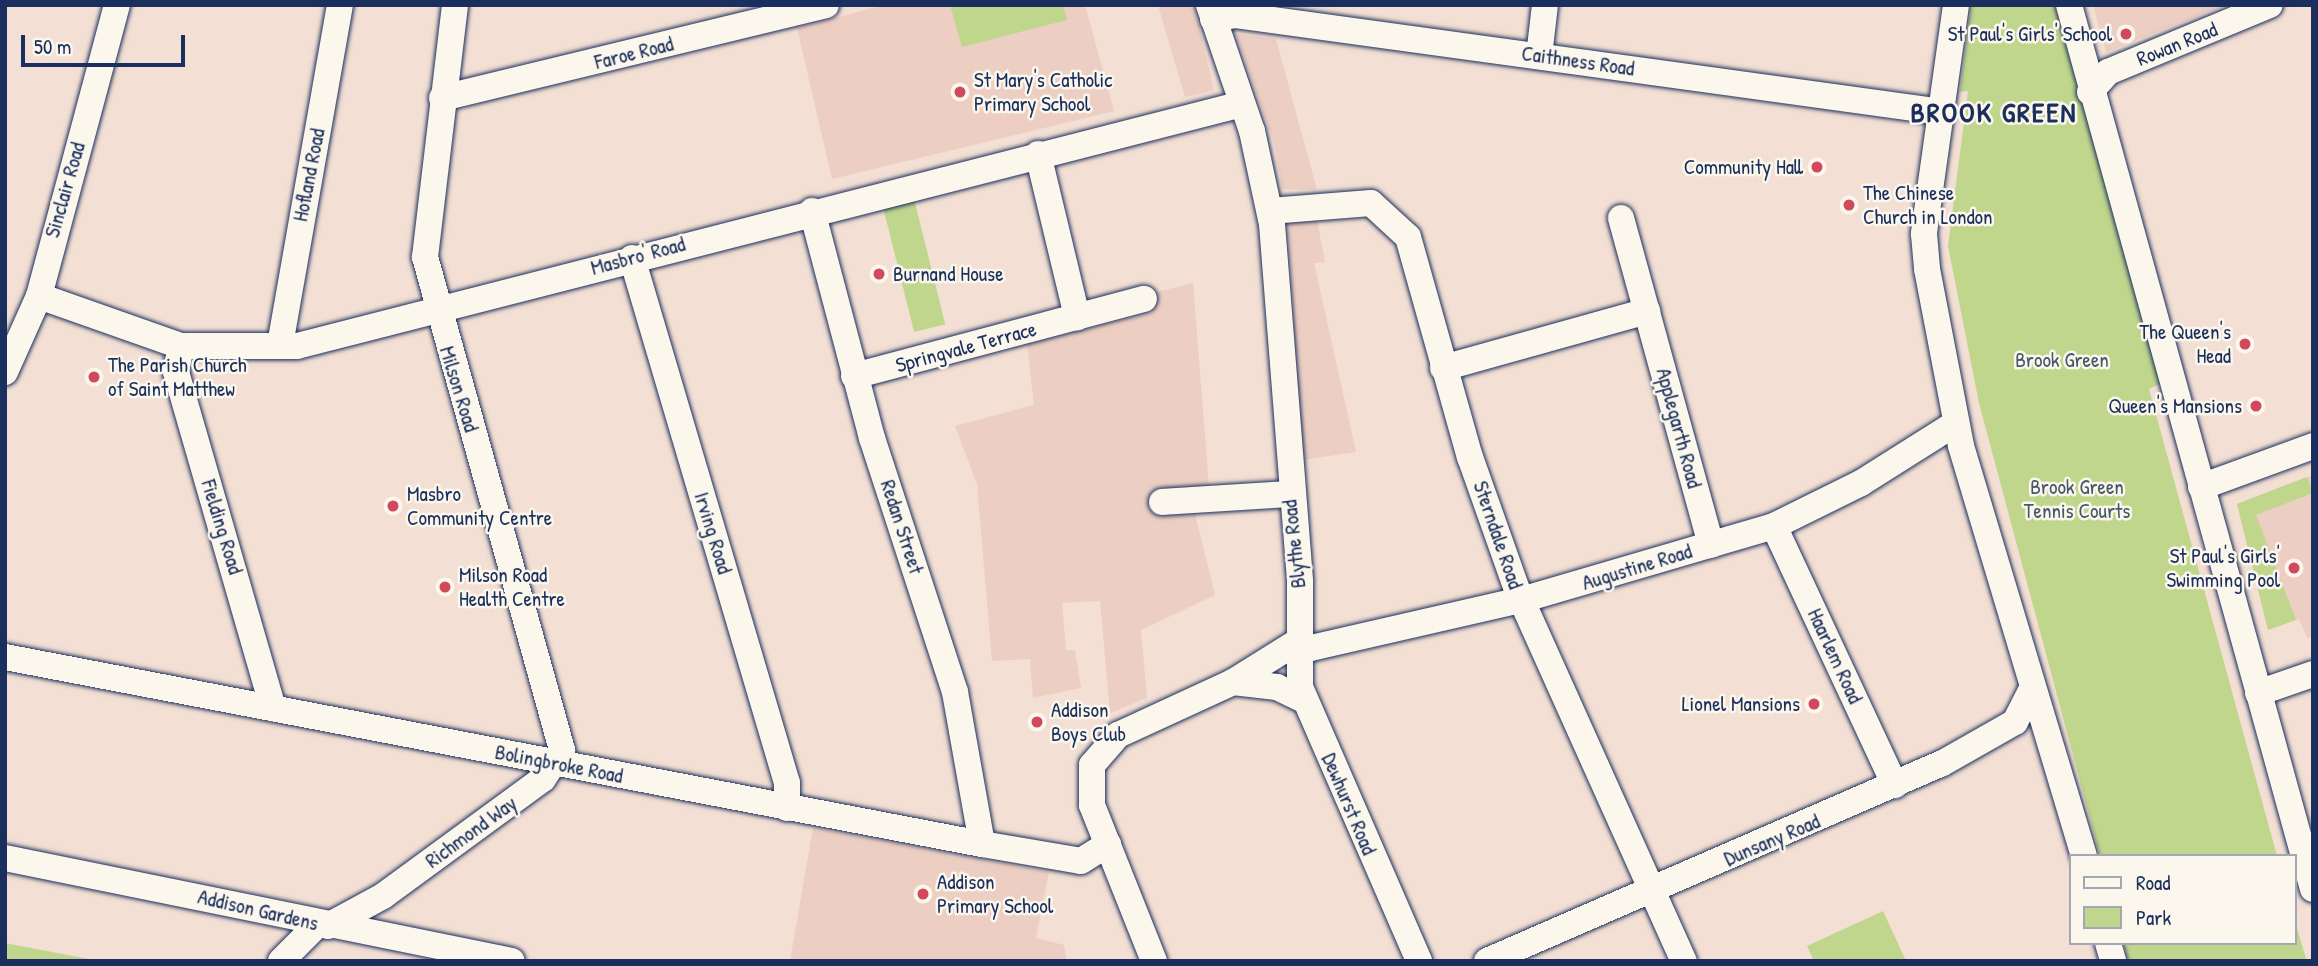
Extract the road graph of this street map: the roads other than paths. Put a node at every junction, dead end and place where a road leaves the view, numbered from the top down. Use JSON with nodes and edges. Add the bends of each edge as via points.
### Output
{"nodes":[{"id":1,"x":117,"y":5,"type":"edge"},
{"id":2,"x":340,"y":5,"type":"edge"},
{"id":3,"x":455,"y":5,"type":"edge"},
{"id":4,"x":826,"y":5,"type":"edge"},
{"id":5,"x":1545,"y":5,"type":"edge"},
{"id":6,"x":1956,"y":5,"type":"edge"},
{"id":7,"x":2069,"y":5,"type":"edge"},
{"id":8,"x":2270,"y":5,"type":"edge"},
{"id":9,"x":1211,"y":12,"type":"edge"},
{"id":10,"x":1539,"y":56,"type":"junction"},
{"id":11,"x":2090,"y":92,"type":"junction"},
{"id":12,"x":442,"y":98,"type":"junction"},
{"id":13,"x":1242,"y":104,"type":"junction"},
{"id":14,"x":1943,"y":112,"type":"junction"},
{"id":15,"x":1038,"y":154,"type":"junction"},
{"id":16,"x":812,"y":211,"type":"junction"},
{"id":17,"x":1270,"y":211,"type":"junction"},
{"id":18,"x":1621,"y":218,"type":"dead end"},
{"id":19,"x":632,"y":258,"type":"junction"},
{"id":20,"x":39,"y":296,"type":"junction"},
{"id":21,"x":1144,"y":299,"type":"dead end"},
{"id":22,"x":436,"y":310,"type":"junction"},
{"id":23,"x":1647,"y":311,"type":"junction"},
{"id":24,"x":1077,"y":317,"type":"junction"},
{"id":25,"x":280,"y":345,"type":"junction"},
{"id":26,"x":181,"y":346,"type":"junction"},
{"id":27,"x":1443,"y":368,"type":"junction"},
{"id":28,"x":5,"y":372,"type":"edge"},
{"id":29,"x":854,"y":376,"type":"junction"},
{"id":30,"x":1956,"y":423,"type":"junction"},
{"id":31,"x":2313,"y":446,"type":"edge"},
{"id":32,"x":2201,"y":486,"type":"junction"},
{"id":33,"x":1288,"y":494,"type":"junction"},
{"id":34,"x":1162,"y":502,"type":"dead end"},
{"id":35,"x":1774,"y":526,"type":"junction"},
{"id":36,"x":1711,"y":545,"type":"junction"},
{"id":37,"x":1521,"y":600,"type":"junction"},
{"id":38,"x":1297,"y":642,"type":"junction"},
{"id":39,"x":5,"y":657,"type":"edge"},
{"id":40,"x":2313,"y":674,"type":"edge"},
{"id":41,"x":1233,"y":682,"type":"junction"},
{"id":42,"x":2032,"y":688,"type":"junction"},
{"id":43,"x":2258,"y":693,"type":"junction"},
{"id":44,"x":1304,"y":700,"type":"junction"},
{"id":45,"x":273,"y":708,"type":"junction"},
{"id":46,"x":555,"y":763,"type":"junction"},
{"id":47,"x":1895,"y":785,"type":"junction"},
{"id":48,"x":788,"y":808,"type":"junction"},
{"id":49,"x":982,"y":844,"type":"junction"},
{"id":50,"x":1108,"y":844,"type":"junction"},
{"id":51,"x":2083,"y":854,"type":"edge"},
{"id":52,"x":5,"y":858,"type":"edge"},
{"id":53,"x":2311,"y":872,"type":"edge"},
{"id":54,"x":1652,"y":889,"type":"junction"},
{"id":55,"x":383,"y":896,"type":"junction"},
{"id":56,"x":324,"y":924,"type":"junction"},
{"id":57,"x":400,"y":938,"type":"junction"},
{"id":58,"x":281,"y":961,"type":"edge"},
{"id":59,"x":512,"y":961,"type":"edge"},
{"id":60,"x":1154,"y":961,"type":"edge"},
{"id":61,"x":1419,"y":961,"type":"edge"},
{"id":62,"x":1487,"y":961,"type":"edge"},
{"id":63,"x":1684,"y":961,"type":"edge"}],
"edges":[{"from":1,"to":20,"type":"street","name":"Sinclair Road"},
{"from":2,"to":25,"type":"street","name":"Hofland Road"},
{"from":3,"to":12,"type":"street","name":"Milson Road"},
{"from":4,"to":12,"type":"street","name":"Faroe Road"},
{"from":5,"to":10,"type":"street"},
{"from":6,"to":14,"type":"street"},
{"from":7,"to":11,"type":"street"},
{"from":8,"to":11,"type":"street","name":"Rowan Road","via":[[2108,72]]},
{"from":9,"to":10,"type":"street","name":"Caithness Road"},
{"from":9,"to":13,"type":"street","name":"Blythe Road"},
{"from":10,"to":14,"type":"street","name":"Caithness Road"},
{"from":11,"to":32,"type":"street"},
{"from":12,"to":22,"type":"street","name":"Milson Road","via":[[424,244]]},
{"from":13,"to":15,"type":"street","name":"Masbro' Road"},
{"from":13,"to":17,"type":"street","name":"Blythe Road"},
{"from":14,"to":30,"type":"street","via":[[1924,234]]},
{"from":15,"to":16,"type":"street","name":"Masbro' Road"},
{"from":15,"to":24,"type":"street"},
{"from":16,"to":19,"type":"street","name":"Masbro' Road"},
{"from":16,"to":29,"type":"street","name":"Redan Street"},
{"from":17,"to":27,"type":"street","name":"Sterndale Road","via":[[1362,202],[1392,217],[1408,237]]},
{"from":17,"to":33,"type":"street","name":"Blythe Road"},
{"from":18,"to":23,"type":"street","name":"Applegarth Road"},
{"from":19,"to":22,"type":"street","name":"Masbro' Road"},
{"from":19,"to":48,"type":"street","name":"Irving Road","via":[[787,783]]},
{"from":20,"to":26,"type":"street","name":"Masbro' Road"},
{"from":20,"to":28,"type":"street","name":"Sinclair Road"},
{"from":21,"to":24,"type":"street","name":"Springvale Terrace"},
{"from":22,"to":25,"type":"street","name":"Masbro' Road"},
{"from":22,"to":46,"type":"street","name":"Milson Road","via":[[560,729]]},
{"from":23,"to":27,"type":"street"},
{"from":23,"to":36,"type":"street","name":"Applegarth Road"},
{"from":24,"to":29,"type":"street","name":"Springvale Terrace"},
{"from":25,"to":26,"type":"street","name":"Masbro' Road"},
{"from":26,"to":45,"type":"street","name":"Fielding Road","via":[[176,372]]},
{"from":27,"to":37,"type":"street","name":"Sterndale Road"},
{"from":29,"to":49,"type":"street","name":"Redan Street","via":[[955,692]]},
{"from":30,"to":35,"type":"street","name":"Augustine Road","via":[[1861,483]]},
{"from":30,"to":42,"type":"street"},
{"from":31,"to":32,"type":"street"},
{"from":32,"to":43,"type":"street"},
{"from":33,"to":34,"type":"street"},
{"from":33,"to":38,"type":"street","name":"Blythe Road","via":[[1300,582]]},
{"from":35,"to":36,"type":"street","name":"Augustine Road"},
{"from":35,"to":47,"type":"street","name":"Haarlem Road"},
{"from":36,"to":37,"type":"street","name":"Augustine Road"},
{"from":37,"to":38,"type":"street","name":"Augustine Road","via":[[1311,648]]},
{"from":37,"to":54,"type":"street","name":"Sterndale Road"},
{"from":38,"to":41,"type":"street"},
{"from":38,"to":44,"type":"street","name":"Dewhurst Road"},
{"from":39,"to":45,"type":"street","name":"Bolingbroke Road"},
{"from":40,"to":43,"type":"street"},
{"from":41,"to":44,"type":"street","via":[[1277,687]]},
{"from":41,"to":50,"type":"street","via":[[1118,736],[1097,754],[1089,794]]},
{"from":42,"to":47,"type":"street","name":"Dunsany Road","via":[[2027,708],[2008,725]]},
{"from":42,"to":51,"type":"street"},
{"from":43,"to":53,"type":"street"},
{"from":44,"to":61,"type":"street","name":"Dewhurst Road"},
{"from":45,"to":46,"type":"street","name":"Bolingbroke Road"},
{"from":46,"to":48,"type":"street","name":"Bolingbroke Road"},
{"from":46,"to":55,"type":"street","name":"Richmond Way","via":[[543,779]]},
{"from":47,"to":54,"type":"street","name":"Dunsany Road"},
{"from":48,"to":49,"type":"street","name":"Bolingbroke Road"},
{"from":49,"to":50,"type":"street","name":"Bolingbroke Road","via":[[1082,861]]},
{"from":50,"to":60,"type":"street"},
{"from":52,"to":56,"type":"street","name":"Addison Gardens"},
{"from":54,"to":62,"type":"street","name":"Dunsany Road"},
{"from":54,"to":63,"type":"street","name":"Sterndale Road"},
{"from":55,"to":56,"type":"street","name":"Richmond Way"},
{"from":55,"to":57,"type":"street","via":[[386,920]]},
{"from":56,"to":57,"type":"street","name":"Addison Gardens"},
{"from":56,"to":58,"type":"street","name":"Richmond Way"},
{"from":57,"to":59,"type":"street","name":"Addison Gardens"}]}
